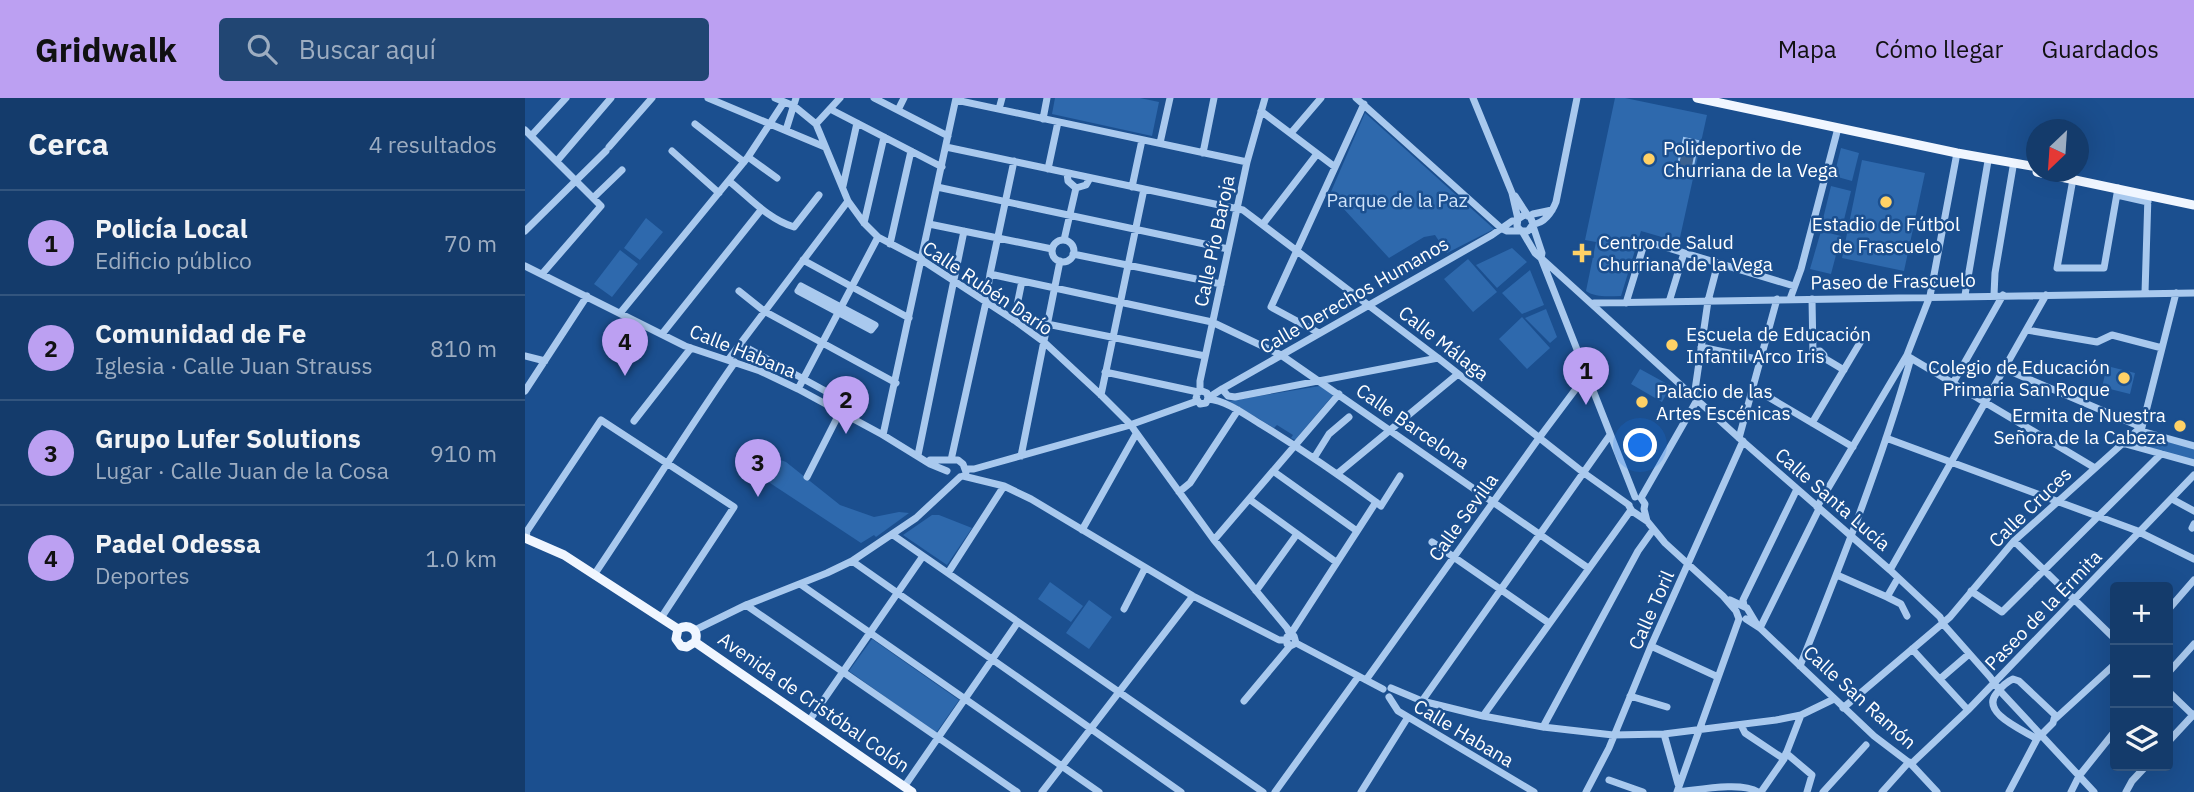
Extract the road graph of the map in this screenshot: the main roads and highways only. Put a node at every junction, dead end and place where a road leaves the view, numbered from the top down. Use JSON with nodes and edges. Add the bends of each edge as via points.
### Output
{"nodes":[{"id":1,"x":1697,"y":98,"type":"edge"},
{"id":2,"x":1973,"y":156,"type":"junction"},
{"id":3,"x":2026,"y":168,"type":"edge"},
{"id":4,"x":2026,"y":169,"type":"edge"},
{"id":5,"x":2089,"y":178,"type":"edge"},
{"id":6,"x":2089,"y":179,"type":"edge"},
{"id":7,"x":2093,"y":179,"type":"junction"},
{"id":8,"x":2076,"y":182,"type":"edge"},
{"id":9,"x":2192,"y":201,"type":"edge"},
{"id":10,"x":526,"y":538,"type":"edge"},
{"id":11,"x":678,"y":629,"type":"junction"},
{"id":12,"x":695,"y":642,"type":"junction"},
{"id":13,"x":908,"y":789,"type":"edge"}],
"edges":[{"from":1,"to":2,"type":"main road"},
{"from":2,"to":3,"type":"main road"},
{"from":2,"to":4,"type":"main road"},
{"from":5,"to":7,"type":"main road"},
{"from":6,"to":7,"type":"main road"},
{"from":7,"to":9,"type":"main road"},
{"from":8,"to":9,"type":"main road","via":[[2148,198]]},
{"from":10,"to":11,"type":"main road","via":[[555,550]]},
{"from":11,"to":12,"type":"main road","via":[[690,626],[697,636]]},
{"from":11,"to":12,"type":"main road","via":[[676,639],[681,646]]},
{"from":12,"to":13,"type":"main road","name":"Avenida de Cristóbal Colón"}]}
